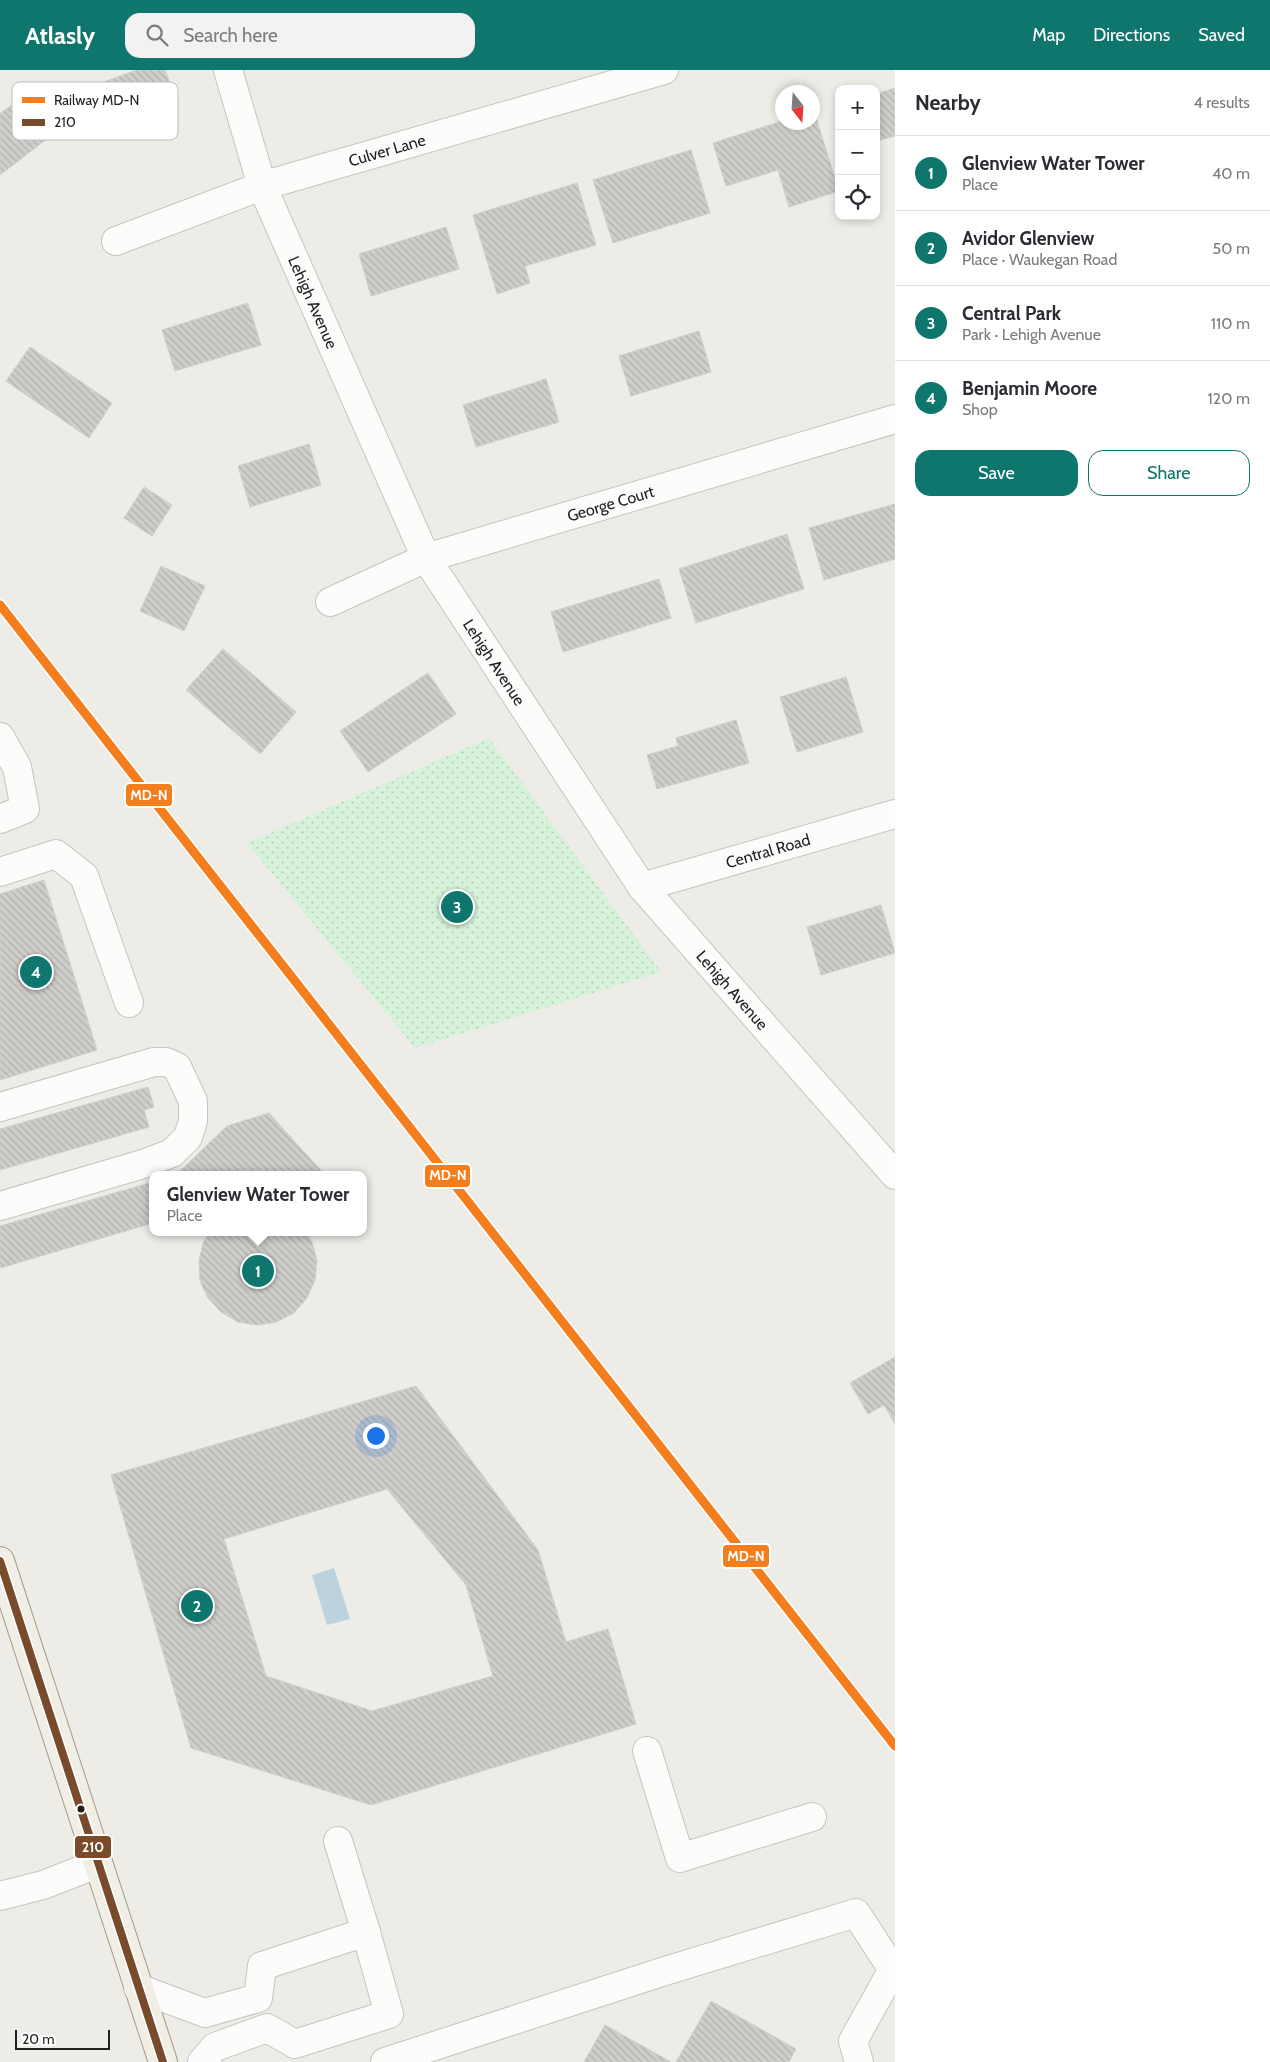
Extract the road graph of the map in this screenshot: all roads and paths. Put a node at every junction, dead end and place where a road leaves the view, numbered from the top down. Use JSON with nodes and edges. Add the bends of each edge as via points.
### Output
{"nodes":[{"id":1,"x":228,"y":70,"type":"edge"},
{"id":2,"x":664,"y":70,"type":"edge"},
{"id":3,"x":262,"y":186,"type":"junction"},
{"id":4,"x":116,"y":241,"type":"dead end"},
{"id":5,"x":895,"y":419,"type":"edge"},
{"id":6,"x":426,"y":558,"type":"junction"},
{"id":7,"x":330,"y":602,"type":"dead end"},
{"id":8,"x":4,"y":753,"type":"edge"},
{"id":9,"x":895,"y":814,"type":"edge"},
{"id":10,"x":0,"y":820,"type":"edge"},
{"id":11,"x":0,"y":872,"type":"edge"},
{"id":12,"x":642,"y":887,"type":"junction"},
{"id":13,"x":129,"y":1003,"type":"dead end"},
{"id":14,"x":0,"y":1108,"type":"edge"},
{"id":15,"x":895,"y":1174,"type":"edge"},
{"id":16,"x":0,"y":1206,"type":"edge"},
{"id":17,"x":0,"y":1562,"type":"edge"},
{"id":18,"x":647,"y":1751,"type":"dead end"},
{"id":19,"x":812,"y":1817,"type":"dead end"},
{"id":20,"x":338,"y":1841,"type":"dead end"},
{"id":21,"x":97,"y":1864,"type":"junction"},
{"id":22,"x":0,"y":1896,"type":"edge"},
{"id":23,"x":366,"y":1932,"type":"junction"},
{"id":24,"x":894,"y":1972,"type":"edge"},
{"id":25,"x":138,"y":1988,"type":"junction"},
{"id":26,"x":258,"y":1998,"type":"junction"},
{"id":27,"x":267,"y":2028,"type":"junction"},
{"id":28,"x":162,"y":2062,"type":"edge"},
{"id":29,"x":202,"y":2062,"type":"edge"},
{"id":30,"x":385,"y":2062,"type":"edge"},
{"id":31,"x":859,"y":2062,"type":"edge"}],
"edges":[{"from":1,"to":3,"type":"street","name":"Lehigh Avenue"},
{"from":2,"to":3,"type":"street","name":"Culver Lane"},
{"from":3,"to":4,"type":"street","name":"Culver Lane"},
{"from":3,"to":6,"type":"street","name":"Lehigh Avenue"},
{"from":5,"to":6,"type":"street","name":"George Court"},
{"from":6,"to":7,"type":"street","name":"George Court"},
{"from":6,"to":12,"type":"street","name":"Lehigh Avenue"},
{"from":8,"to":10,"type":"street","via":[[17,767],[25,809]]},
{"from":9,"to":12,"type":"street","name":"Central Road"},
{"from":11,"to":13,"type":"street","via":[[56,854],[84,876]]},
{"from":12,"to":15,"type":"street","name":"Lehigh Avenue"},
{"from":14,"to":16,"type":"street","via":[[154,1062],[166,1062],[176,1067],[193,1101],[193,1121],[188,1136],[172,1153]]},
{"from":17,"to":21,"type":"main road"},
{"from":18,"to":19,"type":"street","via":[[680,1858]]},
{"from":20,"to":23,"type":"street"},
{"from":21,"to":22,"type":"street","via":[[42,1885]]},
{"from":21,"to":25,"type":"main road"},
{"from":23,"to":26,"type":"street","via":[[262,1966]]},
{"from":23,"to":27,"type":"street","via":[[389,2014],[294,2044]]},
{"from":24,"to":30,"type":"street","via":[[856,1913]]},
{"from":24,"to":31,"type":"street","via":[[853,2041]]},
{"from":25,"to":26,"type":"street","via":[[205,2013]]},
{"from":25,"to":28,"type":"main road"},
{"from":26,"to":27,"type":"street"},
{"from":27,"to":29,"type":"street","via":[[215,2047]]}]}
